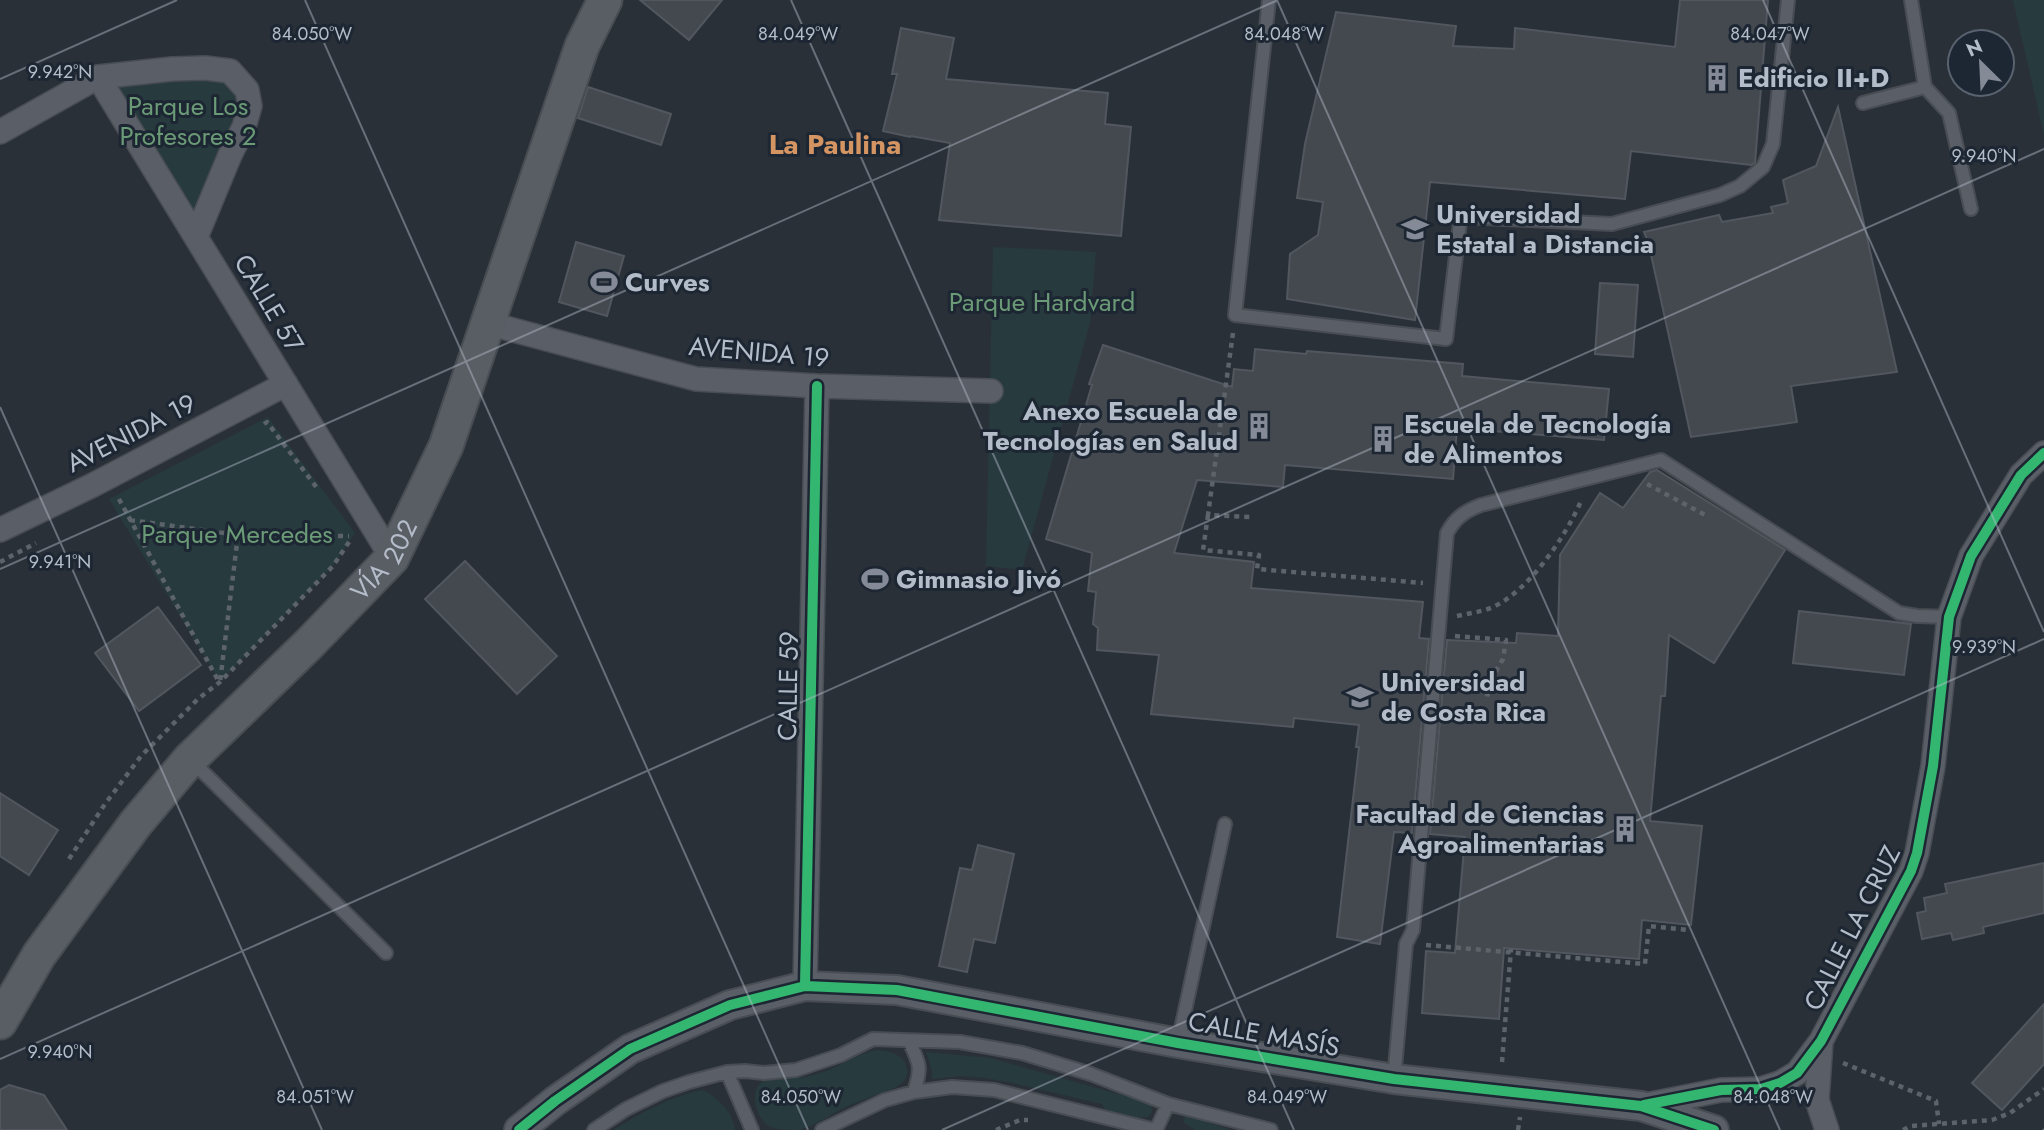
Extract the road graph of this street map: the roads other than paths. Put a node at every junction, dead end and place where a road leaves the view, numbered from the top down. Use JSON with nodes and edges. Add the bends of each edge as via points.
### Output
{"nodes":[{"id":1,"x":604,"y":0,"type":"edge"},
{"id":2,"x":1269,"y":0,"type":"edge"},
{"id":3,"x":1788,"y":0,"type":"edge"},
{"id":4,"x":1911,"y":0,"type":"edge"},
{"id":5,"x":98,"y":77,"type":"junction"},
{"id":6,"x":1925,"y":87,"type":"junction"},
{"id":7,"x":1863,"y":103,"type":"dead end"},
{"id":8,"x":0,"y":132,"type":"edge"},
{"id":9,"x":1971,"y":209,"type":"dead end"},
{"id":10,"x":196,"y":237,"type":"junction"},
{"id":11,"x":487,"y":323,"type":"junction"},
{"id":12,"x":286,"y":384,"type":"junction"},
{"id":13,"x":817,"y":386,"type":"junction"},
{"id":14,"x":990,"y":391,"type":"dead end"},
{"id":15,"x":2044,"y":453,"type":"edge"},
{"id":16,"x":0,"y":530,"type":"edge"},
{"id":17,"x":392,"y":558,"type":"junction"},
{"id":18,"x":1950,"y":617,"type":"junction"},
{"id":19,"x":190,"y":759,"type":"junction"},
{"id":20,"x":1225,"y":824,"type":"dead end"},
{"id":21,"x":386,"y":953,"type":"dead end"},
{"id":22,"x":805,"y":986,"type":"junction"},
{"id":23,"x":0,"y":1022,"type":"edge"},
{"id":24,"x":909,"y":1041,"type":"junction"},
{"id":25,"x":1178,"y":1043,"type":"junction"},
{"id":26,"x":1820,"y":1047,"type":"junction"},
{"id":27,"x":727,"y":1072,"type":"junction"},
{"id":28,"x":1394,"y":1079,"type":"junction"},
{"id":29,"x":914,"y":1092,"type":"junction"},
{"id":30,"x":1168,"y":1104,"type":"junction"},
{"id":31,"x":1641,"y":1106,"type":"junction"},
{"id":32,"x":519,"y":1130,"type":"edge"},
{"id":33,"x":594,"y":1130,"type":"edge"},
{"id":34,"x":752,"y":1130,"type":"edge"},
{"id":35,"x":822,"y":1130,"type":"edge"},
{"id":36,"x":1155,"y":1130,"type":"edge"},
{"id":37,"x":1271,"y":1130,"type":"edge"},
{"id":38,"x":1714,"y":1130,"type":"edge"},
{"id":39,"x":1827,"y":1130,"type":"edge"}],
"edges":[{"from":1,"to":11,"type":"main road","name":"VÍA 202","via":[[582,46]]},
{"from":2,"to":3,"type":"lane","via":[[1235,315],[1446,339],[1464,217],[1612,224],[1720,195],[1763,167],[1773,144]]},
{"from":4,"to":6,"type":"lane"},
{"from":5,"to":8,"type":"street"},
{"from":5,"to":10,"type":"street","name":"CALLE 57"},
{"from":5,"to":10,"type":"street","via":[[205,68],[230,71],[247,90],[250,106],[244,127]]},
{"from":6,"to":7,"type":"lane"},
{"from":6,"to":9,"type":"lane","via":[[1950,113]]},
{"from":10,"to":12,"type":"street","name":"CALLE 57"},
{"from":11,"to":13,"type":"street","name":"AVENIDA 19","via":[[696,379]]},
{"from":11,"to":17,"type":"main road","name":"VÍA 202","via":[[446,446]]},
{"from":12,"to":16,"type":"street","name":"AVENIDA 19"},
{"from":12,"to":17,"type":"street","name":"CALLE 57"},
{"from":13,"to":14,"type":"street","name":"AVENIDA 19"},
{"from":13,"to":22,"type":"street","name":"CALLE 59"},
{"from":15,"to":18,"type":"street","name":"CALLE LA CRUZ","via":[[2021,475],[1971,556]]},
{"from":17,"to":19,"type":"main road","name":"VÍA 202"},
{"from":18,"to":26,"type":"street","name":"CALLE LA CRUZ","via":[[1933,766],[1917,853]]},
{"from":18,"to":28,"type":"lane","via":[[1899,612],[1661,460],[1481,505],[1453,522],[1447,533],[1413,930],[1406,944]]},
{"from":19,"to":21,"type":"lane"},
{"from":19,"to":23,"type":"main road","name":"VÍA 202","via":[[136,823],[39,955]]},
{"from":20,"to":25,"type":"lane"},
{"from":22,"to":25,"type":"street","name":"CALLE MASÍS","via":[[897,989]]},
{"from":22,"to":32,"type":"street","name":"CALLE MASÍS","via":[[730,1005],[630,1049]]},
{"from":24,"to":27,"type":"lane","via":[[873,1039],[796,1070]]},
{"from":24,"to":29,"type":"lane","via":[[920,1071]]},
{"from":24,"to":30,"type":"lane","via":[[960,1042],[1022,1053]]},
{"from":25,"to":28,"type":"street","name":"CALLE MASÍS"},
{"from":26,"to":31,"type":"street","name":"CALLE LA CRUZ","via":[[1797,1073],[1780,1083]]},
{"from":26,"to":39,"type":"street","name":"CALLE LA CRUZ","via":[[1817,1100]]},
{"from":27,"to":33,"type":"lane","via":[[663,1091]]},
{"from":27,"to":34,"type":"lane"},
{"from":28,"to":31,"type":"street","name":"CALLE MASÍS"},
{"from":29,"to":35,"type":"lane","via":[[885,1100]]},
{"from":29,"to":36,"type":"lane","via":[[952,1087],[994,1090]]},
{"from":30,"to":36,"type":"lane"},
{"from":30,"to":37,"type":"lane"},
{"from":31,"to":38,"type":"street","name":"CALLE MASÍS"}]}
